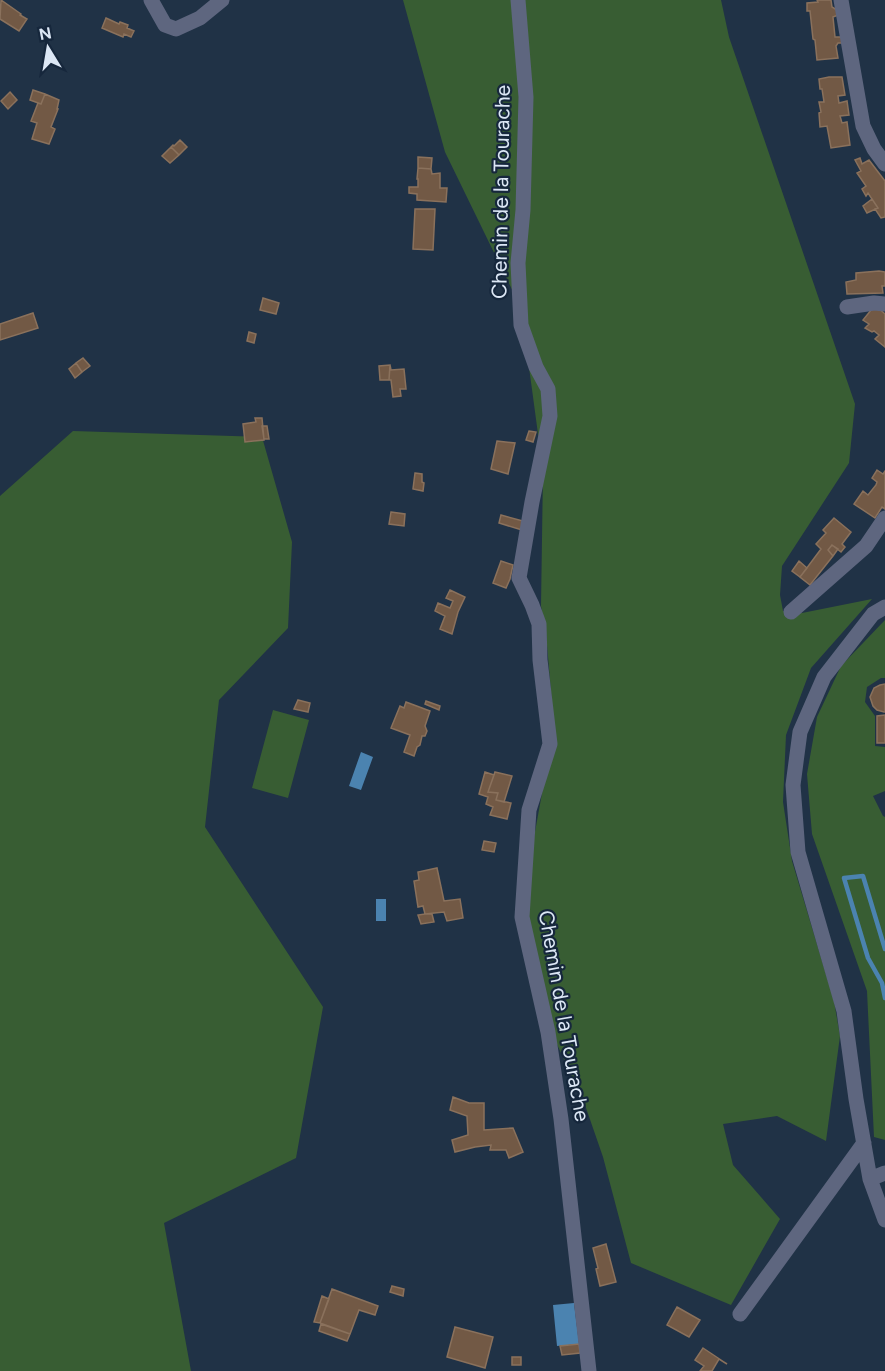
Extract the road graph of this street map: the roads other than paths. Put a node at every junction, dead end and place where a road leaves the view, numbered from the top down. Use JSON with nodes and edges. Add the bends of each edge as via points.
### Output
{"nodes":[{"id":1,"x":151,"y":0,"type":"edge"},
{"id":2,"x":222,"y":0,"type":"edge"},
{"id":3,"x":518,"y":0,"type":"edge"},
{"id":4,"x":841,"y":0,"type":"edge"},
{"id":5,"x":885,"y":164,"type":"edge"},
{"id":6,"x":885,"y":304,"type":"edge"},
{"id":7,"x":847,"y":307,"type":"dead end"},
{"id":8,"x":885,"y":518,"type":"edge"},
{"id":9,"x":885,"y":607,"type":"edge"},
{"id":10,"x":791,"y":612,"type":"dead end"},
{"id":11,"x":864,"y":1143,"type":"junction"},
{"id":12,"x":885,"y":1173,"type":"edge"},
{"id":13,"x":870,"y":1179,"type":"junction"},
{"id":14,"x":885,"y":1220,"type":"edge"},
{"id":15,"x":740,"y":1314,"type":"dead end"},
{"id":16,"x":589,"y":1371,"type":"edge"}],
"edges":[{"from":1,"to":2,"type":"street","via":[[165,25],[176,29],[200,18]]},
{"from":3,"to":16,"type":"street","name":"Chemin de la Tourache","via":[[526,97],[524,210],[518,263],[521,325],[548,389],[550,416],[519,578],[539,624],[550,744],[529,810],[522,917],[548,1032],[561,1119]]},
{"from":4,"to":5,"type":"street","via":[[863,126]]},
{"from":6,"to":7,"type":"street"},
{"from":8,"to":10,"type":"street","via":[[866,546]]},
{"from":9,"to":11,"type":"street","via":[[873,614],[825,676],[800,732],[793,785],[798,852],[844,1011]]},
{"from":11,"to":13,"type":"street"},
{"from":11,"to":15,"type":"street"},
{"from":12,"to":13,"type":"street"},
{"from":13,"to":14,"type":"street"}]}
